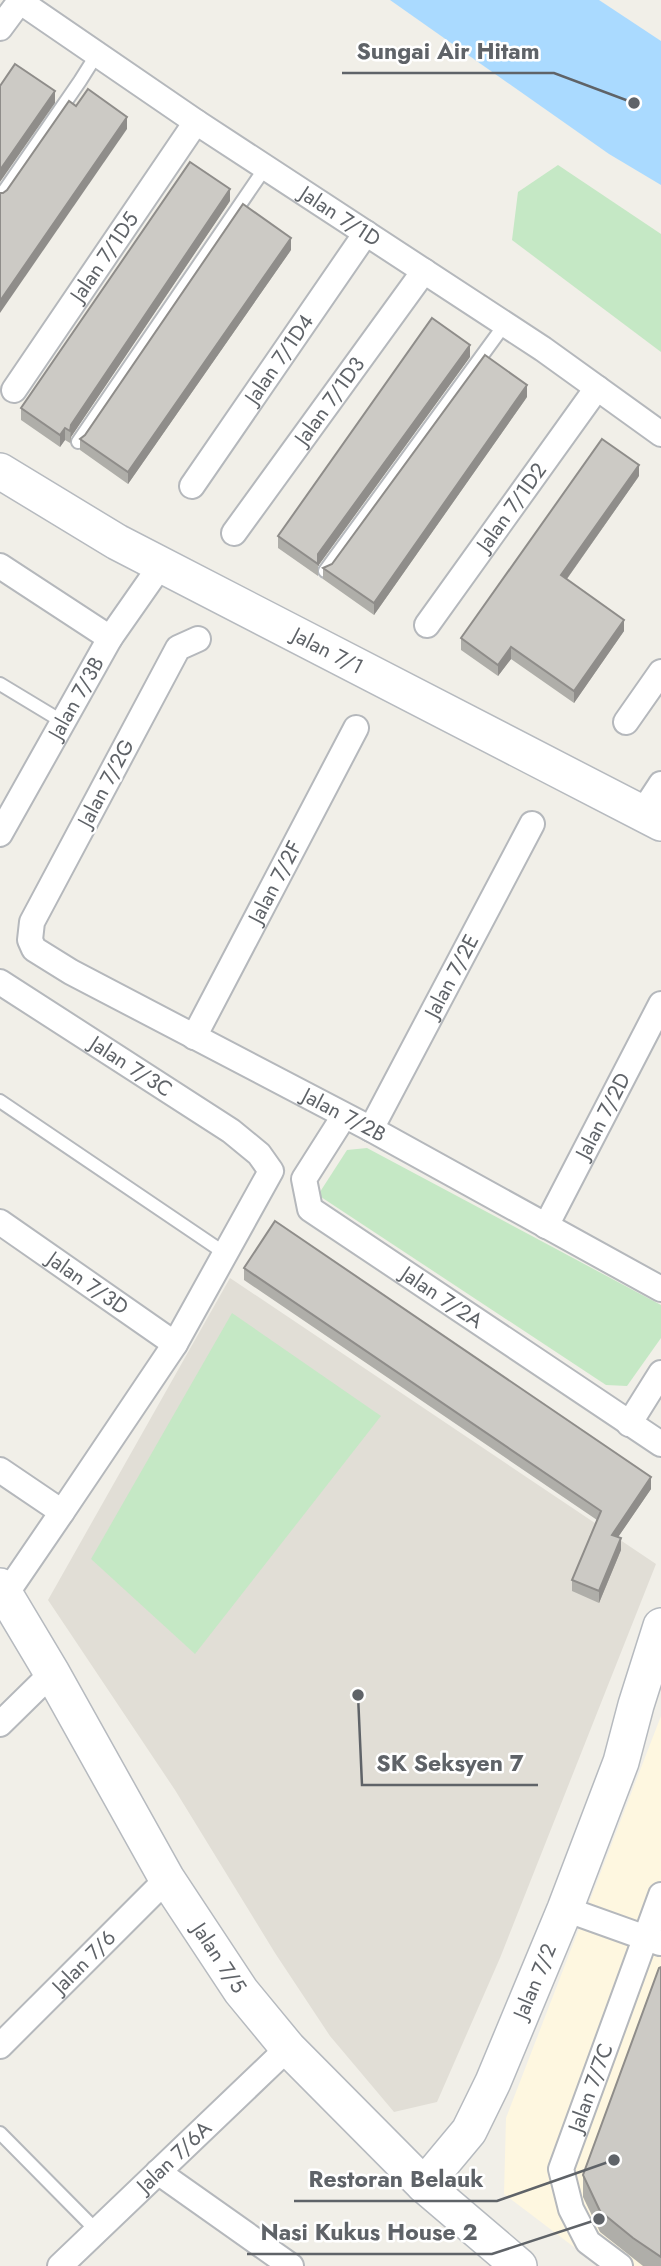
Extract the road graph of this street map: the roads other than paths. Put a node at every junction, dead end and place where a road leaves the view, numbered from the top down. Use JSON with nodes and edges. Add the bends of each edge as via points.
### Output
{"nodes":[{"id":1,"x":19,"y":0,"type":"edge"},
{"id":2,"x":0,"y":28,"type":"edge"},
{"id":3,"x":97,"y":54,"type":"junction"},
{"id":4,"x":196,"y":122,"type":"junction"},
{"id":5,"x":265,"y":167,"type":"junction"},
{"id":6,"x":0,"y":197,"type":"edge"},
{"id":7,"x":366,"y":233,"type":"junction"},
{"id":8,"x":424,"y":271,"type":"junction"},
{"id":9,"x":505,"y":324,"type":"junction"},
{"id":10,"x":597,"y":388,"type":"junction"},
{"id":11,"x":14,"y":390,"type":"dead end"},
{"id":12,"x":661,"y":434,"type":"edge"},
{"id":13,"x":78,"y":442,"type":"edge"},
{"id":14,"x":0,"y":471,"type":"edge"},
{"id":15,"x":191,"y":486,"type":"dead end"},
{"id":16,"x":234,"y":533,"type":"dead end"},
{"id":17,"x":161,"y":565,"type":"junction"},
{"id":18,"x":0,"y":566,"type":"edge"},
{"id":19,"x":325,"y":571,"type":"edge"},
{"id":20,"x":427,"y":625,"type":"dead end"},
{"id":21,"x":110,"y":638,"type":"junction"},
{"id":22,"x":198,"y":639,"type":"dead end"},
{"id":23,"x":661,"y":672,"type":"edge"},
{"id":24,"x":0,"y":684,"type":"edge"},
{"id":25,"x":63,"y":722,"type":"junction"},
{"id":26,"x":626,"y":722,"type":"dead end"},
{"id":27,"x":356,"y":729,"type":"dead end"},
{"id":28,"x":661,"y":784,"type":"edge"},
{"id":29,"x":7,"y":806,"type":"edge"},
{"id":30,"x":652,"y":818,"type":"edge"},
{"id":31,"x":532,"y":824,"type":"dead end"},
{"id":32,"x":0,"y":834,"type":"edge"},
{"id":33,"x":30,"y":940,"type":"joint"},
{"id":34,"x":0,"y":982,"type":"edge"},
{"id":35,"x":661,"y":1004,"type":"edge"},
{"id":36,"x":194,"y":1037,"type":"junction"},
{"id":37,"x":0,"y":1101,"type":"edge"},
{"id":38,"x":344,"y":1116,"type":"junction"},
{"id":39,"x":371,"y":1129,"type":"junction"},
{"id":40,"x":0,"y":1222,"type":"edge"},
{"id":41,"x":546,"y":1226,"type":"junction"},
{"id":42,"x":226,"y":1254,"type":"junction"},
{"id":43,"x":661,"y":1289,"type":"edge"},
{"id":44,"x":175,"y":1344,"type":"junction"},
{"id":45,"x":659,"y":1379,"type":"edge"},
{"id":46,"x":629,"y":1424,"type":"junction"},
{"id":47,"x":661,"y":1444,"type":"edge"},
{"id":48,"x":0,"y":1470,"type":"edge"},
{"id":49,"x":62,"y":1512,"type":"junction"},
{"id":50,"x":3,"y":1590,"type":"edge"},
{"id":51,"x":661,"y":1626,"type":"edge"},
{"id":52,"x":52,"y":1673,"type":"junction"},
{"id":53,"x":661,"y":1685,"type":"edge"},
{"id":54,"x":0,"y":1724,"type":"edge"},
{"id":55,"x":621,"y":1762,"type":"junction"},
{"id":56,"x":167,"y":1879,"type":"junction"},
{"id":57,"x":661,"y":1895,"type":"edge"},
{"id":58,"x":565,"y":1909,"type":"junction"},
{"id":59,"x":653,"y":1940,"type":"edge"},
{"id":60,"x":0,"y":2046,"type":"edge"},
{"id":61,"x":288,"y":2049,"type":"junction"},
{"id":62,"x":0,"y":2133,"type":"edge"},
{"id":63,"x":158,"y":2172,"type":"junction"},
{"id":64,"x":424,"y":2185,"type":"junction"},
{"id":65,"x":97,"y":2231,"type":"junction"},
{"id":66,"x":61,"y":2266,"type":"edge"},
{"id":67,"x":291,"y":2266,"type":"edge"},
{"id":68,"x":519,"y":2266,"type":"edge"},
{"id":69,"x":620,"y":2266,"type":"edge"}],
"edges":[{"from":1,"to":2,"type":"street"},
{"from":1,"to":3,"type":"street","name":"Jalan 7/1D"},
{"from":3,"to":4,"type":"street","name":"Jalan 7/1D"},
{"from":3,"to":6,"type":"lane"},
{"from":4,"to":5,"type":"street","name":"Jalan 7/1D"},
{"from":4,"to":11,"type":"street","name":"Jalan 7/1D5"},
{"from":5,"to":7,"type":"street","name":"Jalan 7/1D"},
{"from":5,"to":13,"type":"lane"},
{"from":7,"to":8,"type":"street","name":"Jalan 7/1D"},
{"from":7,"to":15,"type":"street","name":"Jalan 7/1D4"},
{"from":8,"to":9,"type":"street","name":"Jalan 7/1D"},
{"from":8,"to":16,"type":"street","name":"Jalan 7/1D3"},
{"from":9,"to":10,"type":"street","name":"Jalan 7/1D"},
{"from":9,"to":19,"type":"lane"},
{"from":10,"to":12,"type":"street","name":"Jalan 7/1D"},
{"from":10,"to":20,"type":"street","name":"Jalan 7/1D2"},
{"from":14,"to":17,"type":"street","name":"Jalan 7/1"},
{"from":17,"to":21,"type":"street","name":"Jalan 7/3B"},
{"from":17,"to":30,"type":"street","name":"Jalan 7/1"},
{"from":18,"to":21,"type":"street"},
{"from":21,"to":25,"type":"street","name":"Jalan 7/3B"},
{"from":22,"to":33,"type":"street","name":"Jalan 7/2G","via":[[178,648],[32,922]]},
{"from":23,"to":26,"type":"street"},
{"from":24,"to":25,"type":"lane"},
{"from":25,"to":29,"type":"street","name":"Jalan 7/3B"},
{"from":27,"to":36,"type":"street","name":"Jalan 7/2F"},
{"from":28,"to":30,"type":"street"},
{"from":29,"to":32,"type":"street","name":"Jalan 7/3B"},
{"from":31,"to":39,"type":"street","name":"Jalan 7/2E"},
{"from":33,"to":36,"type":"street","name":"Jalan 7/2B","via":[[44,957]]},
{"from":34,"to":42,"type":"street","name":"Jalan 7/3C","via":[[231,1131],[259,1154],[271,1171]]},
{"from":35,"to":41,"type":"street","name":"Jalan 7/2D"},
{"from":36,"to":38,"type":"street","name":"Jalan 7/2B"},
{"from":37,"to":42,"type":"lane"},
{"from":38,"to":39,"type":"street","name":"Jalan 7/2B"},
{"from":38,"to":46,"type":"street","name":"Jalan 7/2A","via":[[304,1179],[310,1209]]},
{"from":39,"to":41,"type":"street","name":"Jalan 7/2B"},
{"from":40,"to":44,"type":"street","name":"Jalan 7/3D"},
{"from":41,"to":43,"type":"street","name":"Jalan 7/2B"},
{"from":42,"to":44,"type":"street"},
{"from":44,"to":49,"type":"street"},
{"from":45,"to":46,"type":"street"},
{"from":46,"to":47,"type":"street","name":"Jalan 7/2A"},
{"from":48,"to":49,"type":"street"},
{"from":49,"to":50,"type":"street"},
{"from":50,"to":52,"type":"street","name":"Jalan 7/5"},
{"from":51,"to":55,"type":"street","name":"Jalan 7/2"},
{"from":52,"to":54,"type":"street"},
{"from":52,"to":56,"type":"street","name":"Jalan 7/5"},
{"from":53,"to":55,"type":"street","name":"Jalan 7/2"},
{"from":55,"to":58,"type":"street","name":"Jalan 7/2"},
{"from":56,"to":60,"type":"street","name":"Jalan 7/6"},
{"from":56,"to":61,"type":"street","name":"Jalan 7/5","via":[[241,1991]]},
{"from":57,"to":59,"type":"street","name":"Jalan 7/7C"},
{"from":58,"to":59,"type":"street"},
{"from":58,"to":64,"type":"street","name":"Jalan 7/2","via":[[469,2131]]},
{"from":59,"to":69,"type":"street","name":"Jalan 7/7C","via":[[562,2169],[571,2209],[588,2242]]},
{"from":61,"to":63,"type":"street","name":"Jalan 7/6A"},
{"from":61,"to":64,"type":"street","name":"Jalan 7/5"},
{"from":62,"to":65,"type":"lane"},
{"from":63,"to":65,"type":"street","name":"Jalan 7/6A"},
{"from":63,"to":67,"type":"street"},
{"from":64,"to":68,"type":"street","name":"Jalan 7/5"},
{"from":65,"to":66,"type":"street","name":"Jalan 7/6A"}]}
